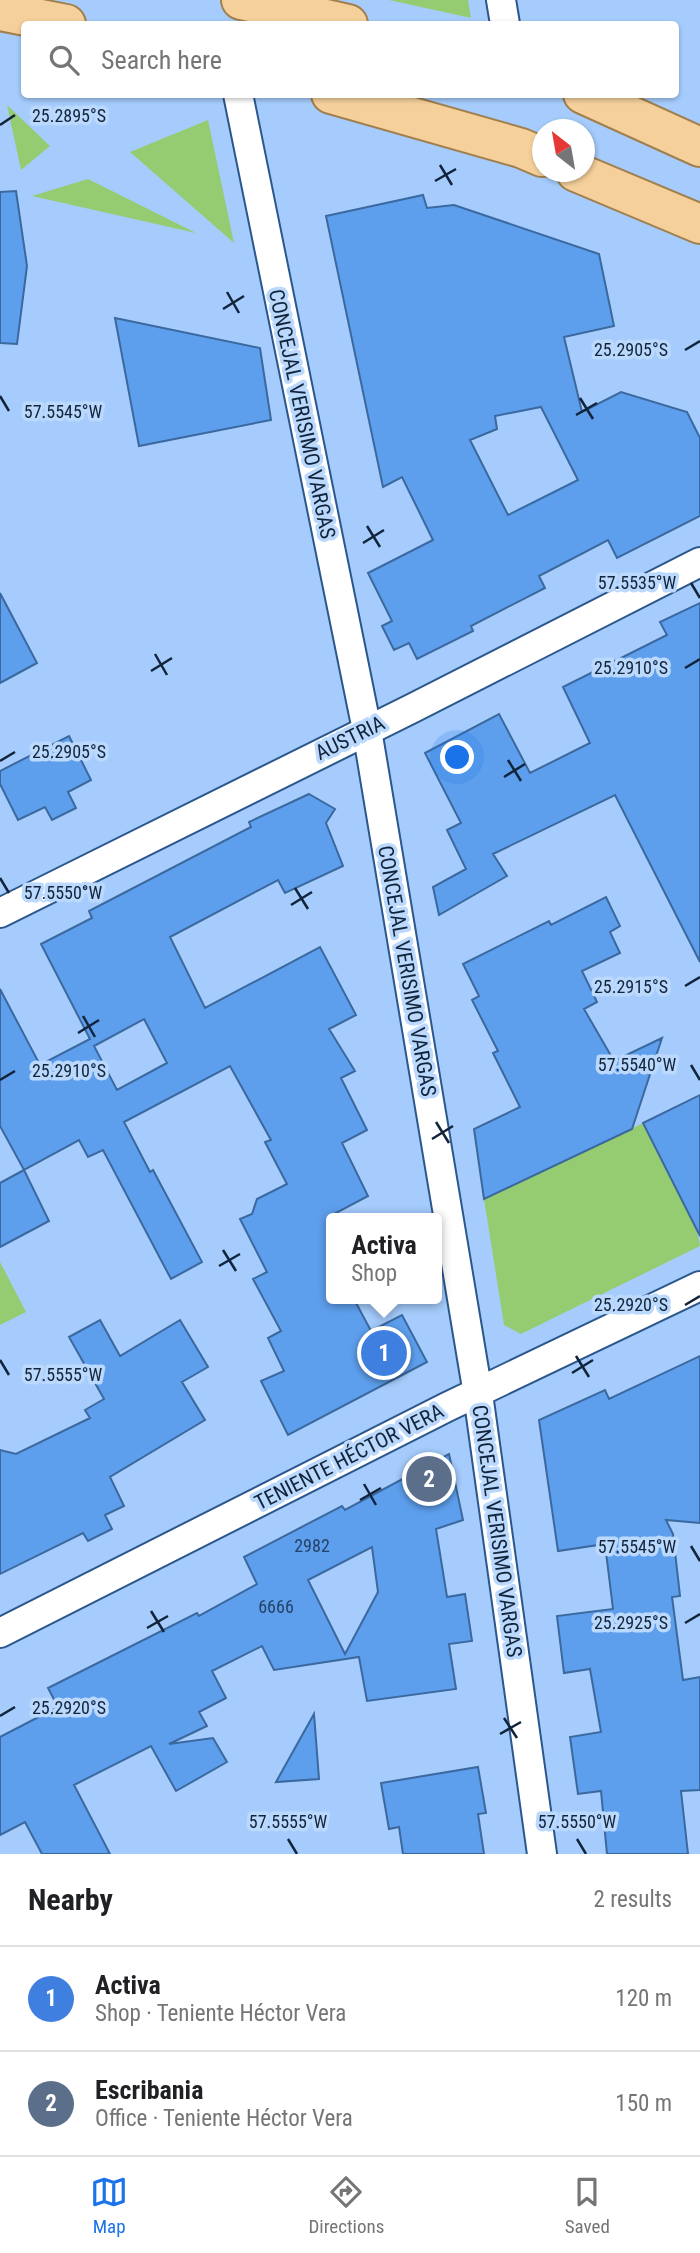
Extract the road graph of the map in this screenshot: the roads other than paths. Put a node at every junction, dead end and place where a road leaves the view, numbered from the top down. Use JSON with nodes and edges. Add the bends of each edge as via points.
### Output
{"nodes":[{"id":1,"x":501,"y":0,"type":"edge"},
{"id":2,"x":243,"y":9,"type":"edge"},
{"id":3,"x":0,"y":11,"type":"edge"},
{"id":4,"x":51,"y":21,"type":"edge"},
{"id":5,"x":327,"y":21,"type":"edge"},
{"id":6,"x":504,"y":21,"type":"edge"},
{"id":7,"x":239,"y":98,"type":"edge"},
{"id":8,"x":345,"y":98,"type":"edge"},
{"id":9,"x":592,"y":98,"type":"edge"},
{"id":10,"x":700,"y":147,"type":"edge"},
{"id":11,"x":532,"y":153,"type":"edge"},
{"id":12,"x":595,"y":180,"type":"edge"},
{"id":13,"x":700,"y":224,"type":"edge"},
{"id":14,"x":700,"y":562,"type":"edge"},
{"id":15,"x":367,"y":730,"type":"junction"},
{"id":16,"x":0,"y":913,"type":"edge"},
{"id":17,"x":700,"y":1286,"type":"edge"},
{"id":18,"x":478,"y":1394,"type":"junction"},
{"id":19,"x":0,"y":1633,"type":"edge"},
{"id":20,"x":542,"y":1854,"type":"edge"}],
"edges":[{"from":1,"to":6,"type":"street"},
{"from":2,"to":5,"type":"main road"},
{"from":3,"to":4,"type":"main road"},
{"from":7,"to":15,"type":"street","name":"CONCEJAL VERISIMO VARGAS"},
{"from":8,"to":11,"type":"main road"},
{"from":9,"to":10,"type":"main road"},
{"from":12,"to":13,"type":"main road"},
{"from":14,"to":15,"type":"street","name":"AUSTRIA"},
{"from":15,"to":16,"type":"street","name":"AUSTRIA"},
{"from":15,"to":18,"type":"street","name":"CONCEJAL VERISIMO VARGAS"},
{"from":17,"to":18,"type":"street","name":"TENIENTE HÉCTOR VERA"},
{"from":18,"to":19,"type":"street","name":"TENIENTE HÉCTOR VERA"},
{"from":18,"to":20,"type":"street","name":"CONCEJAL VERISIMO VARGAS"}]}
